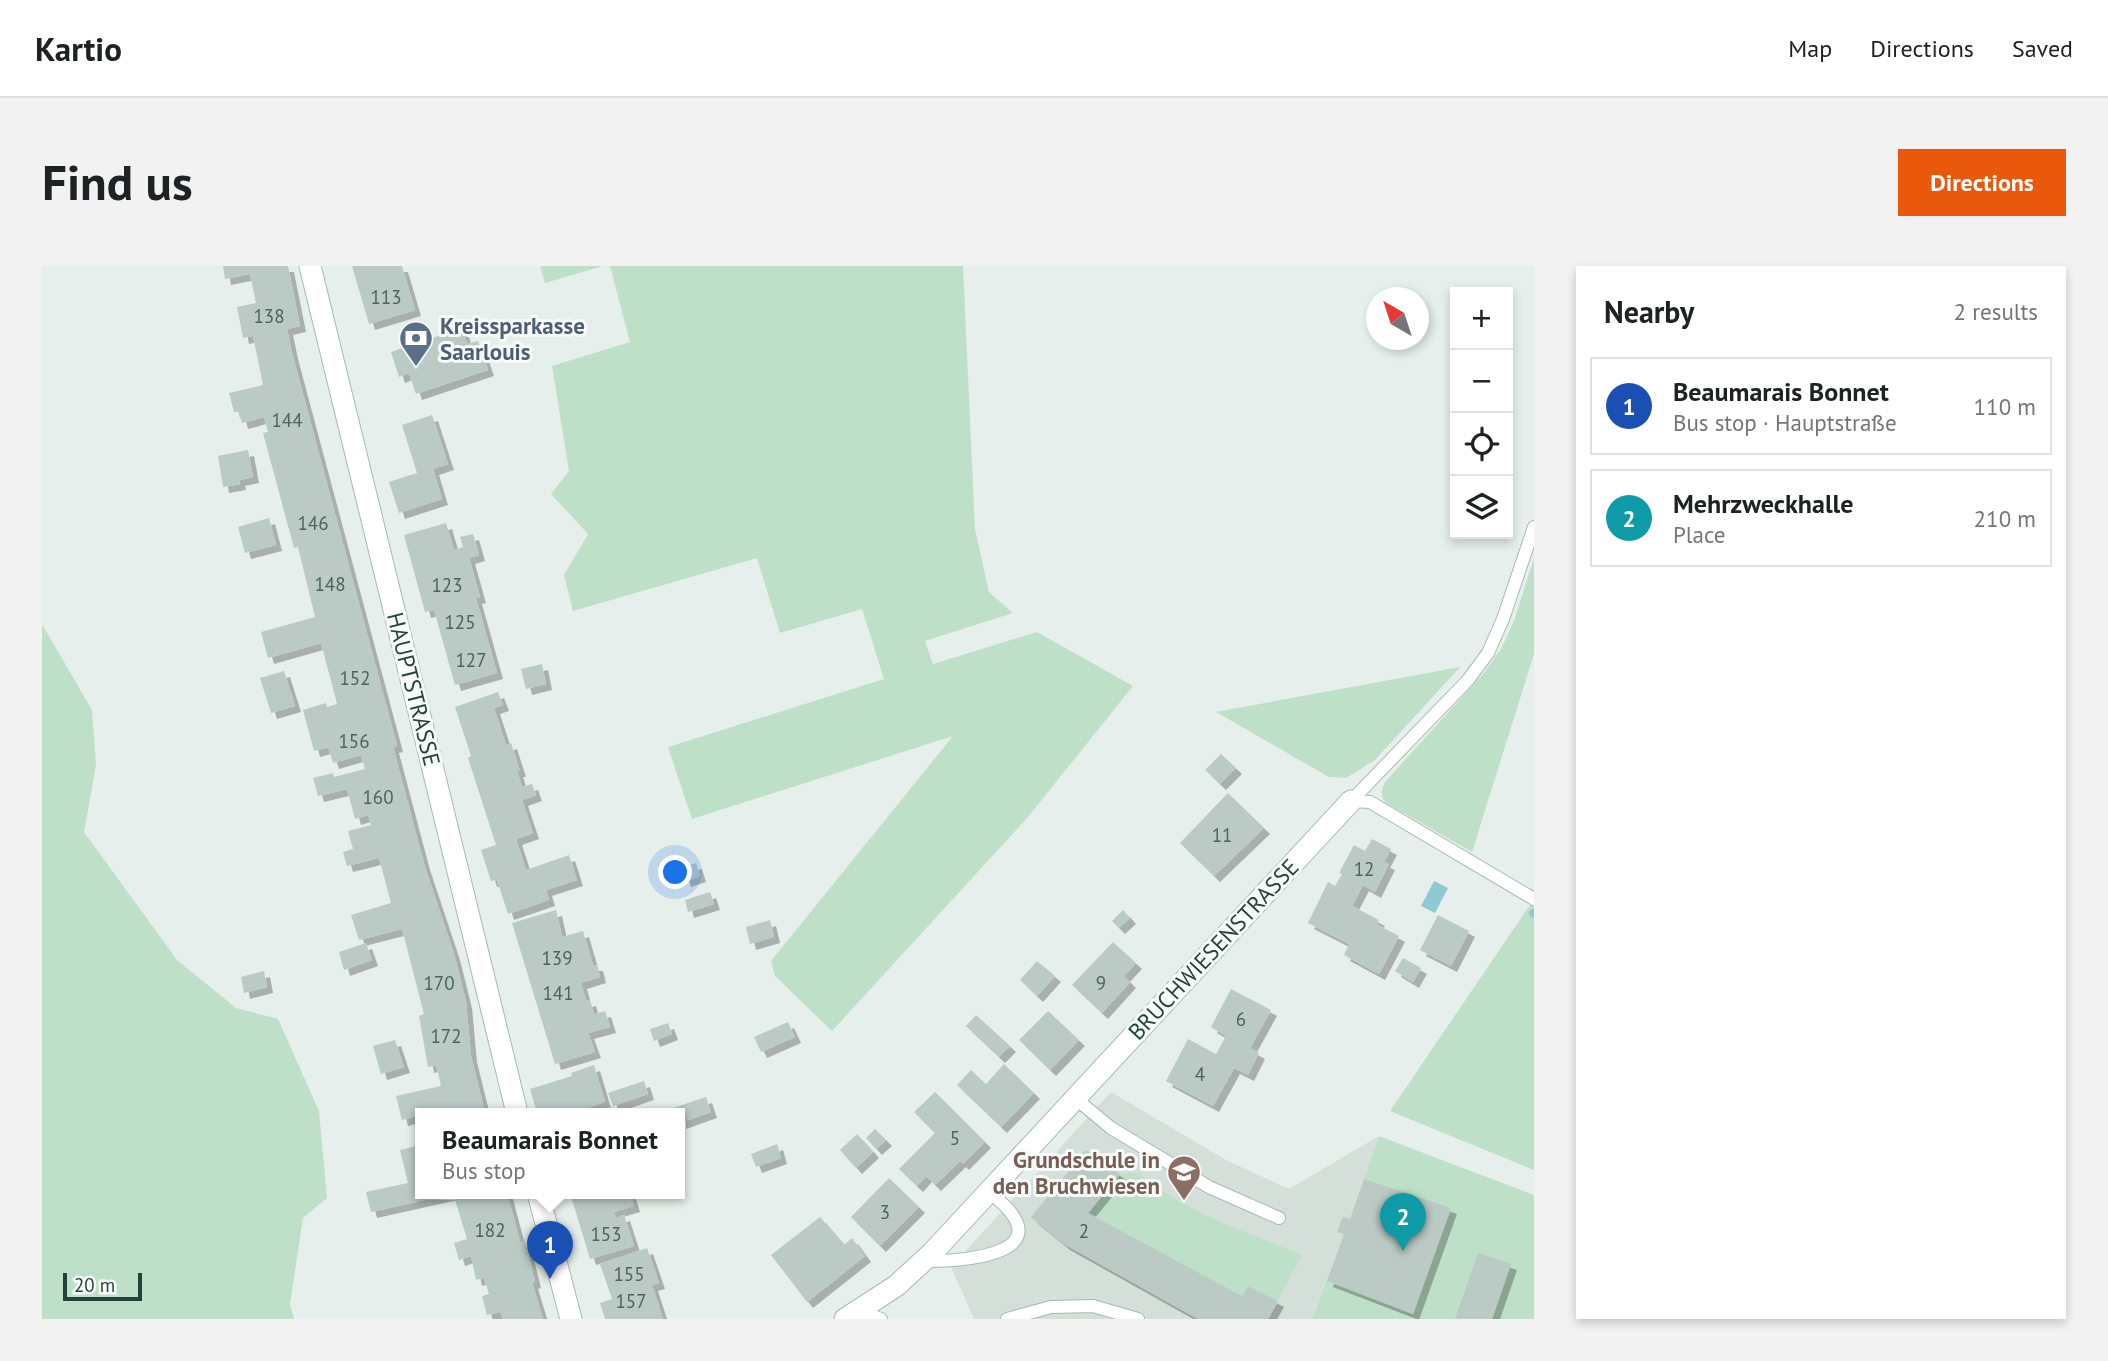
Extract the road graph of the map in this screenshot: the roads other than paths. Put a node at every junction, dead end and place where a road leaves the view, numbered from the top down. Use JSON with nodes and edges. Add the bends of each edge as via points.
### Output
{"nodes":[{"id":1,"x":310,"y":266,"type":"edge"},
{"id":2,"x":1534,"y":527,"type":"edge"},
{"id":3,"x":1351,"y":801,"type":"junction"},
{"id":4,"x":1534,"y":899,"type":"edge"},
{"id":5,"x":1075,"y":1098,"type":"junction"},
{"id":6,"x":516,"y":1108,"type":"edge"},
{"id":7,"x":990,"y":1192,"type":"junction"},
{"id":8,"x":540,"y":1199,"type":"edge"},
{"id":9,"x":1279,"y":1218,"type":"dead end"},
{"id":10,"x":923,"y":1261,"type":"junction"},
{"id":11,"x":852,"y":1315,"type":"edge"},
{"id":12,"x":571,"y":1319,"type":"edge"},
{"id":13,"x":881,"y":1319,"type":"edge"},
{"id":14,"x":1007,"y":1319,"type":"edge"},
{"id":15,"x":1138,"y":1319,"type":"edge"}],
"edges":[{"from":1,"to":6,"type":"street","name":"HAUPTSTRASSE"},
{"from":2,"to":3,"type":"lane","via":[[1488,653],[1468,680]]},
{"from":3,"to":4,"type":"lane","via":[[1370,802]]},
{"from":3,"to":5,"type":"street","name":"BRUCHWIESENSTRASSE"},
{"from":5,"to":7,"type":"street","name":"BRUCHWIESENSTRASSE"},
{"from":5,"to":9,"type":"lane","via":[[1111,1128],[1209,1188]]},
{"from":7,"to":10,"type":"street","name":"BRUCHWIESENSTRASSE"},
{"from":7,"to":10,"type":"lane","via":[[1016,1216],[1019,1231],[1015,1241],[989,1256]]},
{"from":8,"to":12,"type":"street"},
{"from":10,"to":11,"type":"street","name":"BRUCHWIESENSTRASSE","via":[[896,1286]]},
{"from":11,"to":13,"type":"lane"},
{"from":14,"to":15,"type":"lane","via":[[1051,1307],[1093,1306]]}]}
